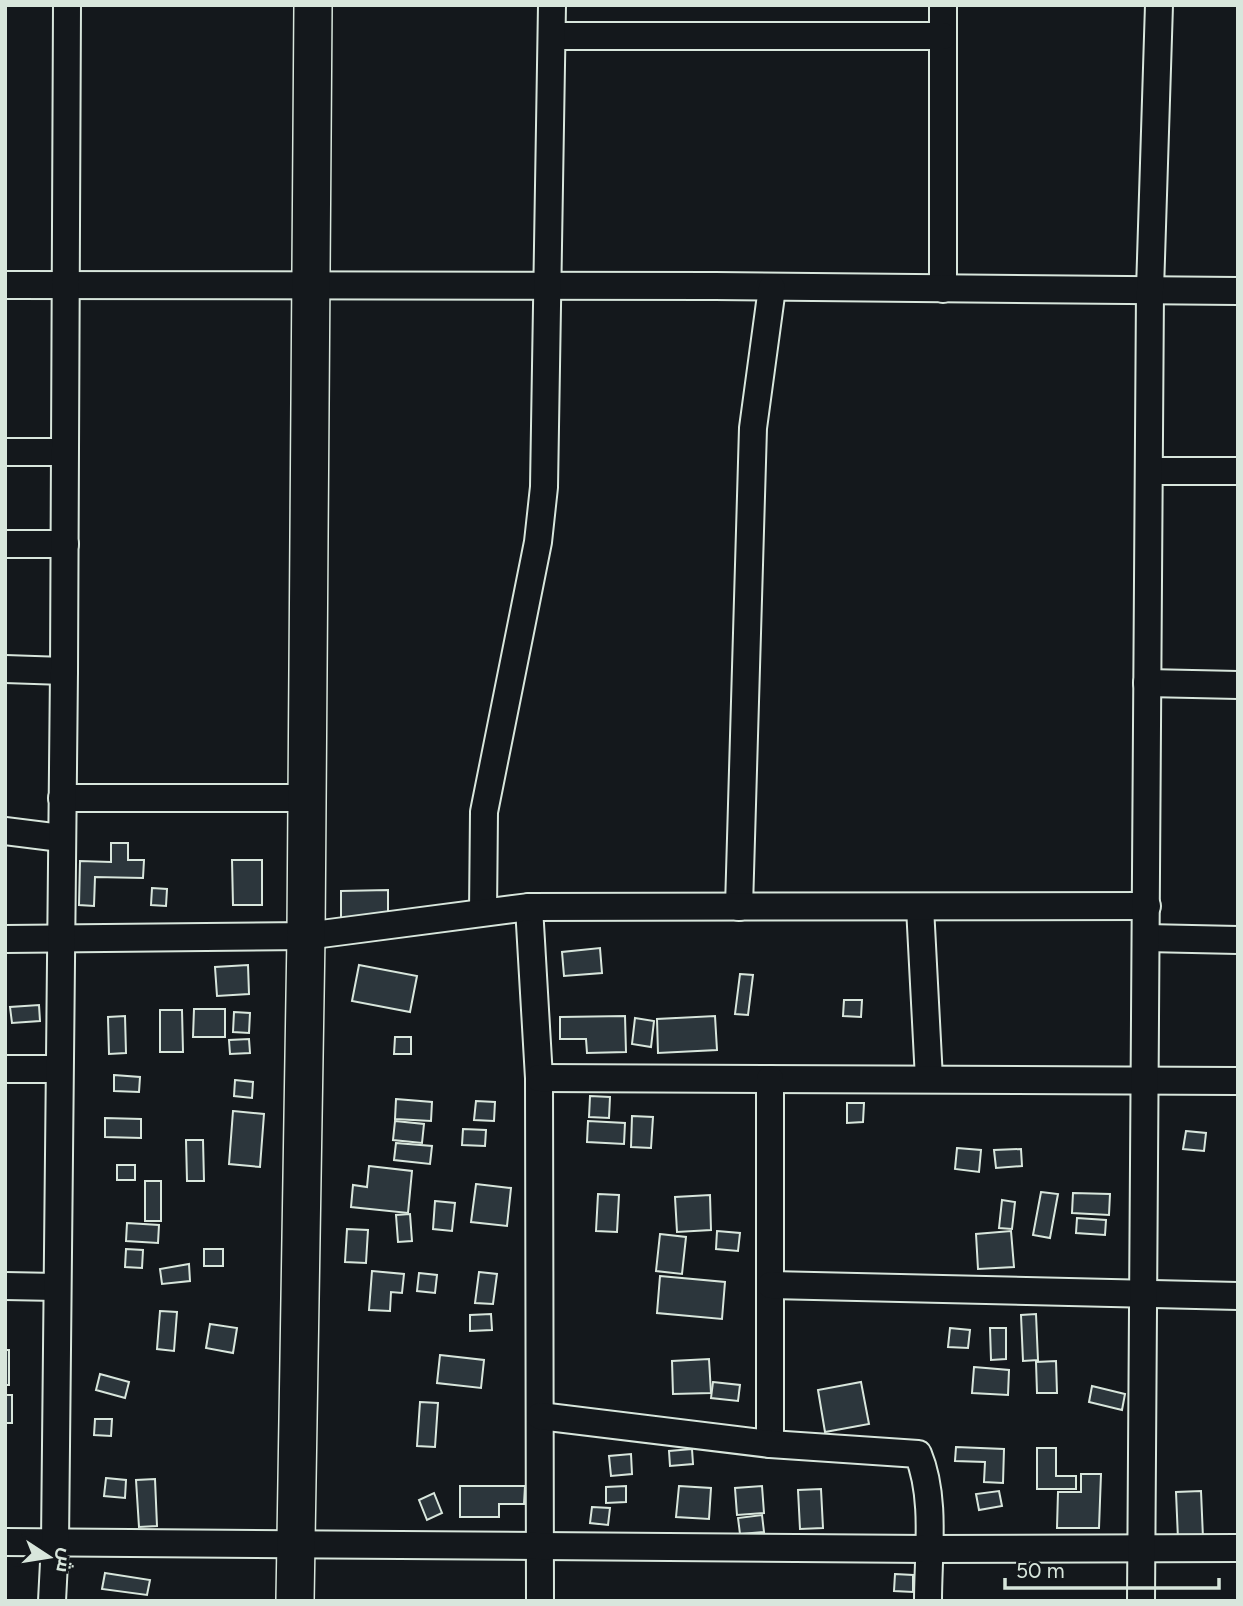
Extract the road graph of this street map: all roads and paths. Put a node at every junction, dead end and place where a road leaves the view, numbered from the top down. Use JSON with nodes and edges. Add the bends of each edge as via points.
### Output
{"nodes":[{"id":1,"x":67,"y":5,"type":"edge"},
{"id":2,"x":313,"y":5,"type":"edge"},
{"id":3,"x":552,"y":5,"type":"edge"},
{"id":4,"x":943,"y":5,"type":"edge"},
{"id":5,"x":1158,"y":5,"type":"edge"},
{"id":6,"x":552,"y":36,"type":"junction"},
{"id":7,"x":943,"y":36,"type":"junction"},
{"id":8,"x":5,"y":285,"type":"edge"},
{"id":9,"x":66,"y":285,"type":"junction"},
{"id":10,"x":311,"y":286,"type":"junction"},
{"id":11,"x":545,"y":286,"type":"junction"},
{"id":12,"x":772,"y":288,"type":"junction"},
{"id":13,"x":943,"y":289,"type":"junction"},
{"id":14,"x":1150,"y":290,"type":"junction"},
{"id":15,"x":1238,"y":291,"type":"edge"},
{"id":16,"x":5,"y":452,"type":"edge"},
{"id":17,"x":64,"y":452,"type":"junction"},
{"id":18,"x":1149,"y":471,"type":"junction"},
{"id":19,"x":1238,"y":471,"type":"edge"},
{"id":20,"x":5,"y":544,"type":"edge"},
{"id":21,"x":65,"y":544,"type":"junction"},
{"id":22,"x":5,"y":669,"type":"edge"},
{"id":23,"x":64,"y":671,"type":"junction"},
{"id":24,"x":1147,"y":683,"type":"junction"},
{"id":25,"x":1238,"y":685,"type":"edge"},
{"id":26,"x":62,"y":798,"type":"junction"},
{"id":27,"x":306,"y":798,"type":"junction"},
{"id":28,"x":5,"y":831,"type":"edge"},
{"id":29,"x":61,"y":838,"type":"junction"},
{"id":30,"x":1147,"y":906,"type":"junction"},
{"id":31,"x":529,"y":907,"type":"junction"},
{"id":32,"x":739,"y":907,"type":"junction"},
{"id":33,"x":920,"y":907,"type":"junction"},
{"id":34,"x":483,"y":912,"type":"junction"},
{"id":35,"x":306,"y":936,"type":"junction"},
{"id":36,"x":1146,"y":938,"type":"junction"},
{"id":37,"x":5,"y":939,"type":"edge"},
{"id":38,"x":60,"y":939,"type":"junction"},
{"id":39,"x":1238,"y":940,"type":"edge"},
{"id":40,"x":5,"y":1069,"type":"edge"},
{"id":41,"x":59,"y":1069,"type":"junction"},
{"id":42,"x":539,"y":1077,"type":"junction"},
{"id":43,"x":770,"y":1079,"type":"junction"},
{"id":44,"x":929,"y":1079,"type":"junction"},
{"id":45,"x":1146,"y":1079,"type":"junction"},
{"id":46,"x":1238,"y":1081,"type":"edge"},
{"id":47,"x":771,"y":1285,"type":"junction"},
{"id":48,"x":5,"y":1286,"type":"edge"},
{"id":49,"x":57,"y":1287,"type":"junction"},
{"id":50,"x":1142,"y":1294,"type":"junction"},
{"id":51,"x":1238,"y":1296,"type":"edge"},
{"id":52,"x":540,"y":1416,"type":"junction"},
{"id":53,"x":771,"y":1444,"type":"junction"},
{"id":54,"x":5,"y":1542,"type":"edge"},
{"id":55,"x":55,"y":1543,"type":"junction"},
{"id":56,"x":296,"y":1545,"type":"junction"},
{"id":57,"x":539,"y":1545,"type":"junction"},
{"id":58,"x":1141,"y":1547,"type":"junction"},
{"id":59,"x":1238,"y":1548,"type":"edge"},
{"id":60,"x":929,"y":1549,"type":"junction"},
{"id":61,"x":52,"y":1601,"type":"edge"},
{"id":62,"x":295,"y":1601,"type":"edge"},
{"id":63,"x":540,"y":1601,"type":"edge"},
{"id":64,"x":928,"y":1601,"type":"edge"},
{"id":65,"x":1141,"y":1601,"type":"edge"}],
"edges":[{"from":1,"to":9,"type":"street"},
{"from":2,"to":10,"type":"street"},
{"from":3,"to":6,"type":"street"},
{"from":4,"to":7,"type":"street"},
{"from":5,"to":14,"type":"street"},
{"from":6,"to":7,"type":"street"},
{"from":6,"to":11,"type":"street"},
{"from":7,"to":13,"type":"street"},
{"from":8,"to":9,"type":"street"},
{"from":9,"to":10,"type":"street"},
{"from":9,"to":17,"type":"street"},
{"from":10,"to":11,"type":"street"},
{"from":10,"to":27,"type":"street"},
{"from":11,"to":12,"type":"street"},
{"from":11,"to":34,"type":"street","via":[[544,487],[538,542],[484,812]]},
{"from":12,"to":13,"type":"street"},
{"from":12,"to":32,"type":"street","via":[[753,428]]},
{"from":13,"to":14,"type":"street"},
{"from":14,"to":15,"type":"street"},
{"from":14,"to":18,"type":"street"},
{"from":16,"to":17,"type":"street"},
{"from":17,"to":21,"type":"street"},
{"from":18,"to":19,"type":"street"},
{"from":18,"to":24,"type":"street"},
{"from":20,"to":21,"type":"street"},
{"from":21,"to":23,"type":"street"},
{"from":22,"to":23,"type":"street"},
{"from":23,"to":26,"type":"street"},
{"from":24,"to":25,"type":"street"},
{"from":24,"to":30,"type":"street"},
{"from":26,"to":27,"type":"street"},
{"from":26,"to":29,"type":"street"},
{"from":27,"to":35,"type":"street"},
{"from":28,"to":29,"type":"street"},
{"from":29,"to":38,"type":"street"},
{"from":30,"to":33,"type":"street"},
{"from":30,"to":36,"type":"street"},
{"from":31,"to":32,"type":"street"},
{"from":31,"to":34,"type":"street"},
{"from":31,"to":42,"type":"street"},
{"from":32,"to":33,"type":"street"},
{"from":33,"to":44,"type":"street"},
{"from":34,"to":35,"type":"street"},
{"from":35,"to":38,"type":"street"},
{"from":35,"to":56,"type":"street"},
{"from":36,"to":39,"type":"street"},
{"from":36,"to":45,"type":"street"},
{"from":37,"to":38,"type":"street"},
{"from":38,"to":41,"type":"street"},
{"from":40,"to":41,"type":"street"},
{"from":41,"to":49,"type":"street"},
{"from":42,"to":43,"type":"street"},
{"from":42,"to":52,"type":"street"},
{"from":43,"to":44,"type":"street"},
{"from":43,"to":47,"type":"street"},
{"from":44,"to":45,"type":"street"},
{"from":45,"to":46,"type":"street"},
{"from":45,"to":50,"type":"street"},
{"from":47,"to":50,"type":"street"},
{"from":47,"to":53,"type":"street"},
{"from":48,"to":49,"type":"street"},
{"from":49,"to":55,"type":"street"},
{"from":50,"to":51,"type":"street"},
{"from":50,"to":58,"type":"street"},
{"from":52,"to":53,"type":"street"},
{"from":52,"to":57,"type":"street"},
{"from":53,"to":60,"type":"street","via":[[918,1454],[925,1471]]},
{"from":54,"to":55,"type":"street"},
{"from":55,"to":56,"type":"street"},
{"from":55,"to":61,"type":"street"},
{"from":56,"to":57,"type":"street"},
{"from":56,"to":62,"type":"street"},
{"from":57,"to":60,"type":"street"},
{"from":57,"to":63,"type":"street"},
{"from":58,"to":59,"type":"street"},
{"from":58,"to":60,"type":"street"},
{"from":58,"to":65,"type":"street"},
{"from":60,"to":64,"type":"street"}]}
